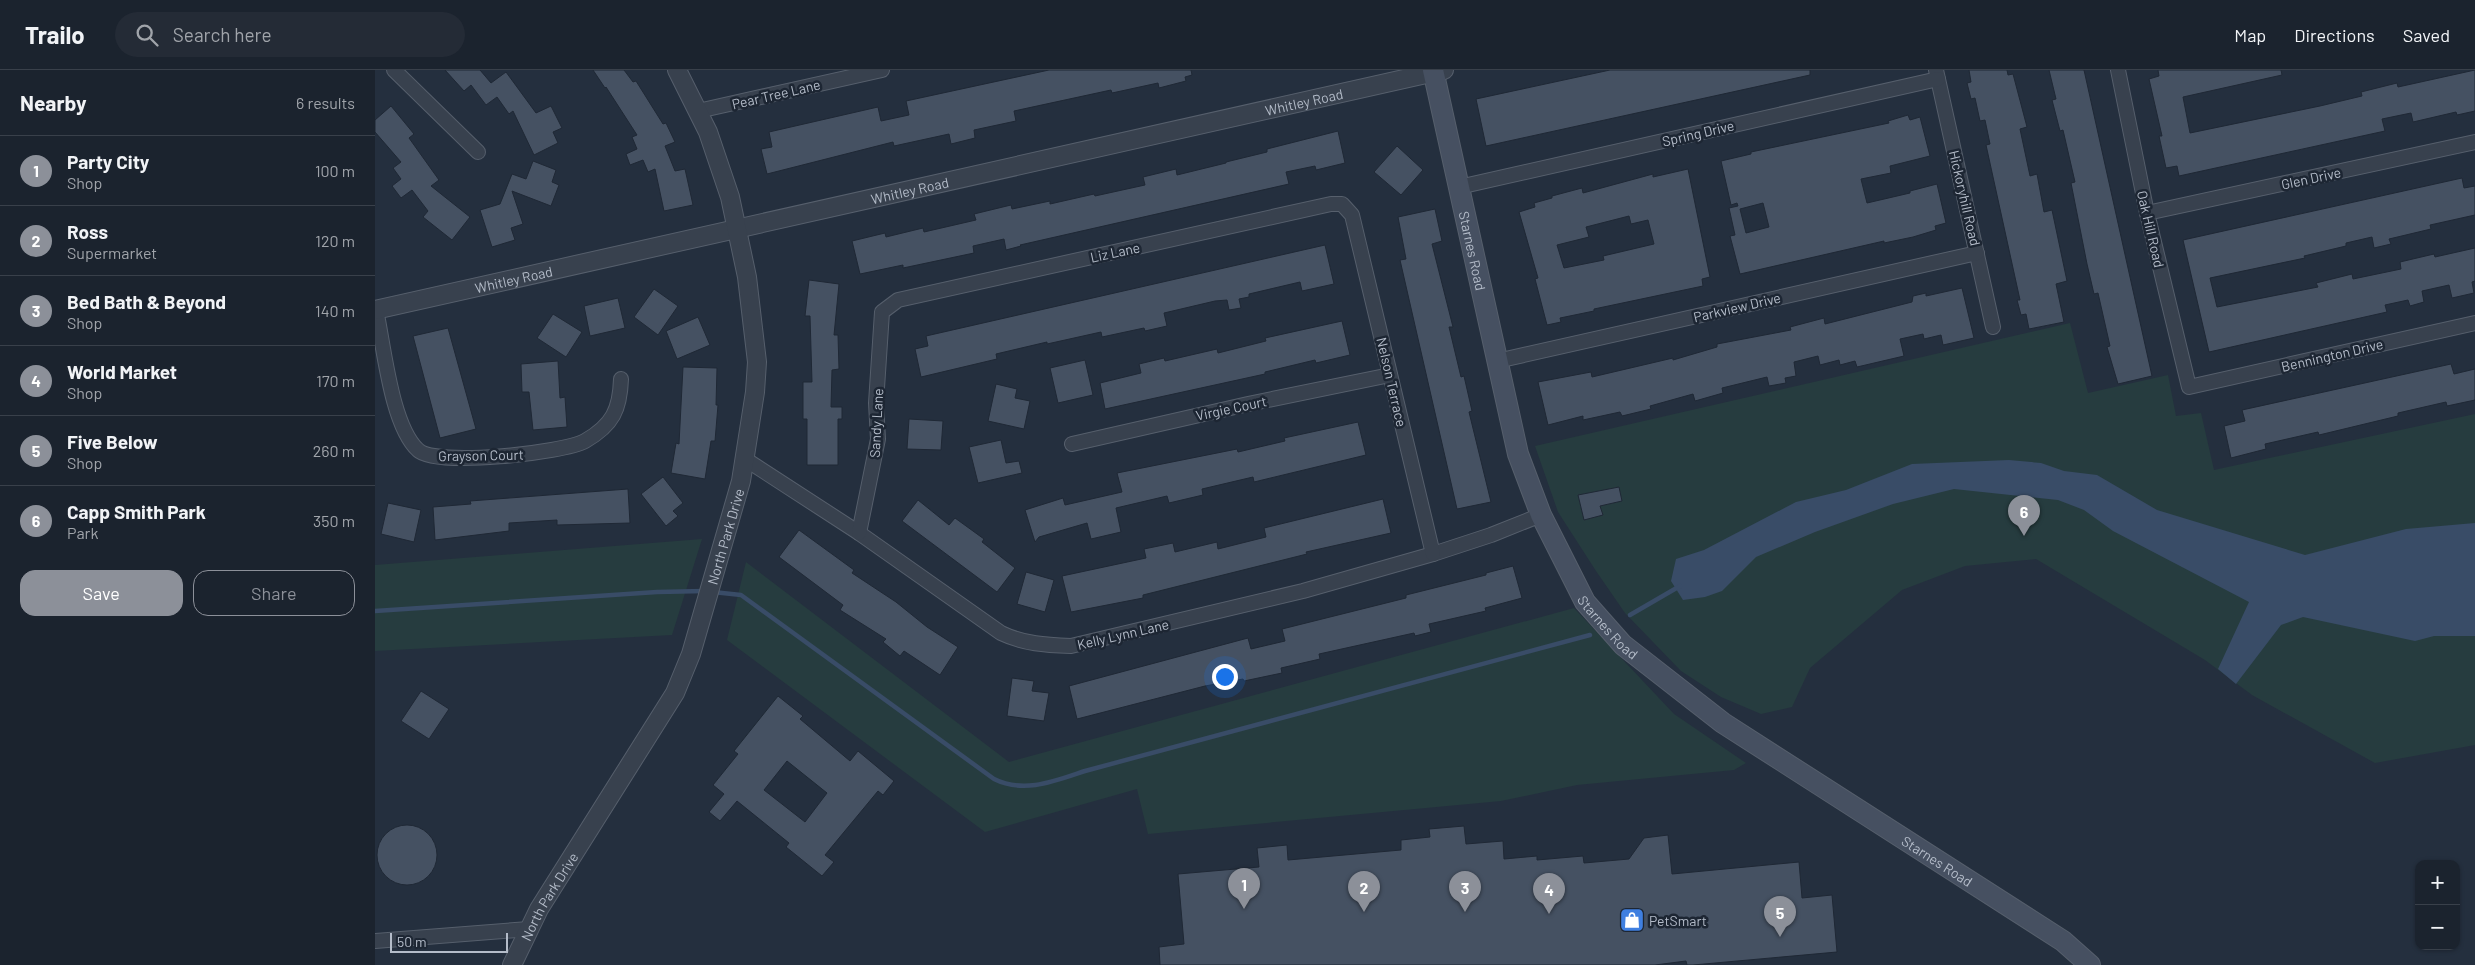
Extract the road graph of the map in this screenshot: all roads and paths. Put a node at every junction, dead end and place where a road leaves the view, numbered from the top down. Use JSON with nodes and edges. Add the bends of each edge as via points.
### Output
{"nodes":[{"id":1,"x":394,"y":70,"type":"edge"},
{"id":2,"x":677,"y":70,"type":"edge"},
{"id":3,"x":882,"y":70,"type":"edge"},
{"id":4,"x":2118,"y":70,"type":"edge"},
{"id":5,"x":1436,"y":71,"type":"edge"},
{"id":6,"x":1937,"y":74,"type":"edge"},
{"id":7,"x":698,"y":111,"type":"junction"},
{"id":8,"x":2475,"y":142,"type":"edge"},
{"id":9,"x":478,"y":152,"type":"dead end"},
{"id":10,"x":1459,"y":187,"type":"junction"},
{"id":11,"x":1350,"y":210,"type":"joint"},
{"id":12,"x":2147,"y":213,"type":"junction"},
{"id":13,"x":737,"y":229,"type":"junction"},
{"id":14,"x":1977,"y":253,"type":"junction"},
{"id":15,"x":376,"y":310,"type":"edge"},
{"id":16,"x":882,"y":312,"type":"joint"},
{"id":17,"x":2475,"y":323,"type":"edge"},
{"id":18,"x":1993,"y":327,"type":"dead end"},
{"id":19,"x":1497,"y":361,"type":"junction"},
{"id":20,"x":1390,"y":375,"type":"junction"},
{"id":21,"x":621,"y":379,"type":"dead end"},
{"id":22,"x":2189,"y":387,"type":"joint"},
{"id":23,"x":1072,"y":444,"type":"dead end"},
{"id":24,"x":745,"y":459,"type":"junction"},
{"id":25,"x":1541,"y":515,"type":"junction"},
{"id":26,"x":859,"y":533,"type":"junction"},
{"id":27,"x":1433,"y":554,"type":"junction"},
{"id":28,"x":529,"y":929,"type":"junction"},
{"id":29,"x":375,"y":940,"type":"edge"},
{"id":30,"x":512,"y":965,"type":"edge"},
{"id":31,"x":2090,"y":965,"type":"edge"}],
"edges":[{"from":1,"to":9,"type":"street"},
{"from":2,"to":7,"type":"street","name":"North Park Drive"},
{"from":3,"to":7,"type":"street","name":"Pear Tree Lane"},
{"from":4,"to":12,"type":"street","name":"Oak Hill Road"},
{"from":5,"to":10,"type":"main road","name":"Starnes Road"},
{"from":5,"to":13,"type":"street","name":"Whitley Road"},
{"from":6,"to":10,"type":"street","name":"Spring Drive"},
{"from":6,"to":14,"type":"street","name":"Hickoryhill Road"},
{"from":7,"to":13,"type":"street","name":"North Park Drive","via":[[720,162]]},
{"from":8,"to":12,"type":"street","name":"Glen Drive"},
{"from":10,"to":19,"type":"main road","name":"Starnes Road"},
{"from":11,"to":16,"type":"street","name":"Liz Lane","via":[[1342,204],[1331,204],[898,300]]},
{"from":11,"to":20,"type":"street","name":"Nelson Terrace"},
{"from":12,"to":22,"type":"street","name":"Oak Hill Road"},
{"from":13,"to":15,"type":"street","name":"Whitley Road"},
{"from":13,"to":24,"type":"street","name":"North Park Drive","via":[[747,276],[757,362]]},
{"from":14,"to":18,"type":"street","name":"Hickoryhill Road"},
{"from":14,"to":19,"type":"street","name":"Parkview Drive"},
{"from":15,"to":21,"type":"street","name":"Grayson Court","via":[[397,411],[419,451],[436,457],[525,455],[585,441],[611,419],[620,402]]},
{"from":16,"to":26,"type":"street","name":"Sandy Lane","via":[[876,403],[878,439]]},
{"from":17,"to":22,"type":"street","name":"Bennington Drive"},
{"from":19,"to":25,"type":"main road","name":"Starnes Road","via":[[1518,454]]},
{"from":20,"to":23,"type":"street","name":"Virgie Court"},
{"from":20,"to":27,"type":"street","name":"Nelson Terrace"},
{"from":24,"to":26,"type":"street","name":"Kelly Lynn Lane"},
{"from":24,"to":28,"type":"street","name":"North Park Drive","via":[[691,654],[675,693]]},
{"from":25,"to":27,"type":"street","name":"Kelly Lynn Lane"},
{"from":25,"to":31,"type":"main road","name":"Starnes Road","via":[[1585,602],[1623,645],[1723,722],[2063,941]]},
{"from":26,"to":27,"type":"street","name":"Kelly Lynn Lane","via":[[1001,633],[1017,641],[1071,646],[1303,591]]},
{"from":28,"to":29,"type":"street"},
{"from":28,"to":30,"type":"street","name":"North Park Drive"}]}
